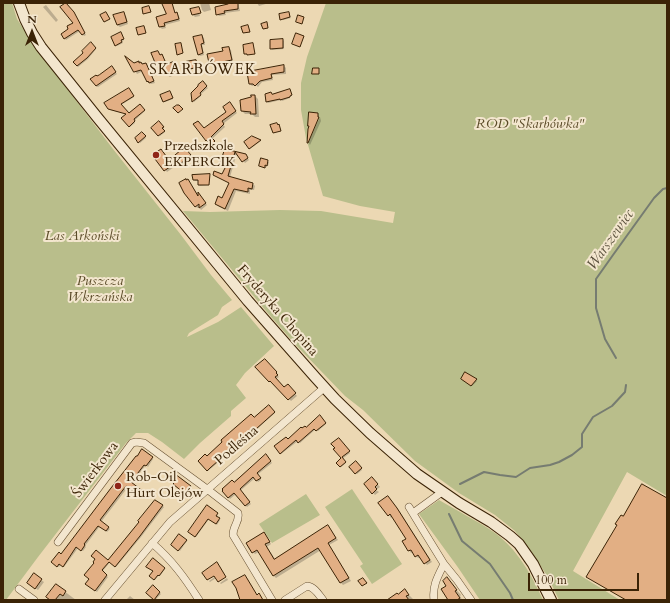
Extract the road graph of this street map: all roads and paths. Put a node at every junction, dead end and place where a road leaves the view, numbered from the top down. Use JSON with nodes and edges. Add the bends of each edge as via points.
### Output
{"nodes":[{"id":1,"x":19,"y":3,"type":"edge"},
{"id":2,"x":325,"y":388,"type":"junction"},
{"id":3,"x":207,"y":488,"type":"junction"},
{"id":4,"x":442,"y":492,"type":"junction"},
{"id":5,"x":58,"y":542,"type":"dead end"},
{"id":6,"x":152,"y":543,"type":"junction"},
{"id":7,"x":444,"y":564,"type":"junction"},
{"id":8,"x":19,"y":589,"type":"dead end"},
{"id":9,"x":34,"y":600,"type":"edge"},
{"id":10,"x":105,"y":600,"type":"edge"},
{"id":11,"x":199,"y":600,"type":"edge"},
{"id":12,"x":272,"y":600,"type":"edge"},
{"id":13,"x":284,"y":600,"type":"edge"},
{"id":14,"x":323,"y":600,"type":"edge"},
{"id":15,"x":434,"y":600,"type":"edge"},
{"id":16,"x":471,"y":600,"type":"edge"},
{"id":17,"x":551,"y":600,"type":"edge"}],
"edges":[{"from":1,"to":2,"type":"street","name":"Fryderyka Chopina","via":[[41,47],[96,117],[248,301]]},
{"from":2,"to":3,"type":"street","name":"Podleśna"},
{"from":2,"to":4,"type":"street","name":"Fryderyka Chopina","via":[[370,433]]},
{"from":3,"to":5,"type":"street","name":"Świerkowa","via":[[144,443],[132,443]]},
{"from":3,"to":6,"type":"street","name":"Podleśna","via":[[170,522]]},
{"from":3,"to":12,"type":"street","name":"Świerkowa","via":[[238,513],[239,518],[233,535]]},
{"from":4,"to":7,"type":"street","via":[[411,510]]},
{"from":4,"to":17,"type":"street","name":"Fryderyka Chopina","via":[[491,522],[519,544],[533,564]]},
{"from":6,"to":10,"type":"street","name":"Podleśna"},
{"from":6,"to":11,"type":"street","via":[[173,563]]},
{"from":7,"to":15,"type":"street","via":[[436,581]]},
{"from":7,"to":16,"type":"street"},
{"from":8,"to":9,"type":"street"},
{"from":13,"to":14,"type":"street","via":[[307,586],[314,588]]}]}
